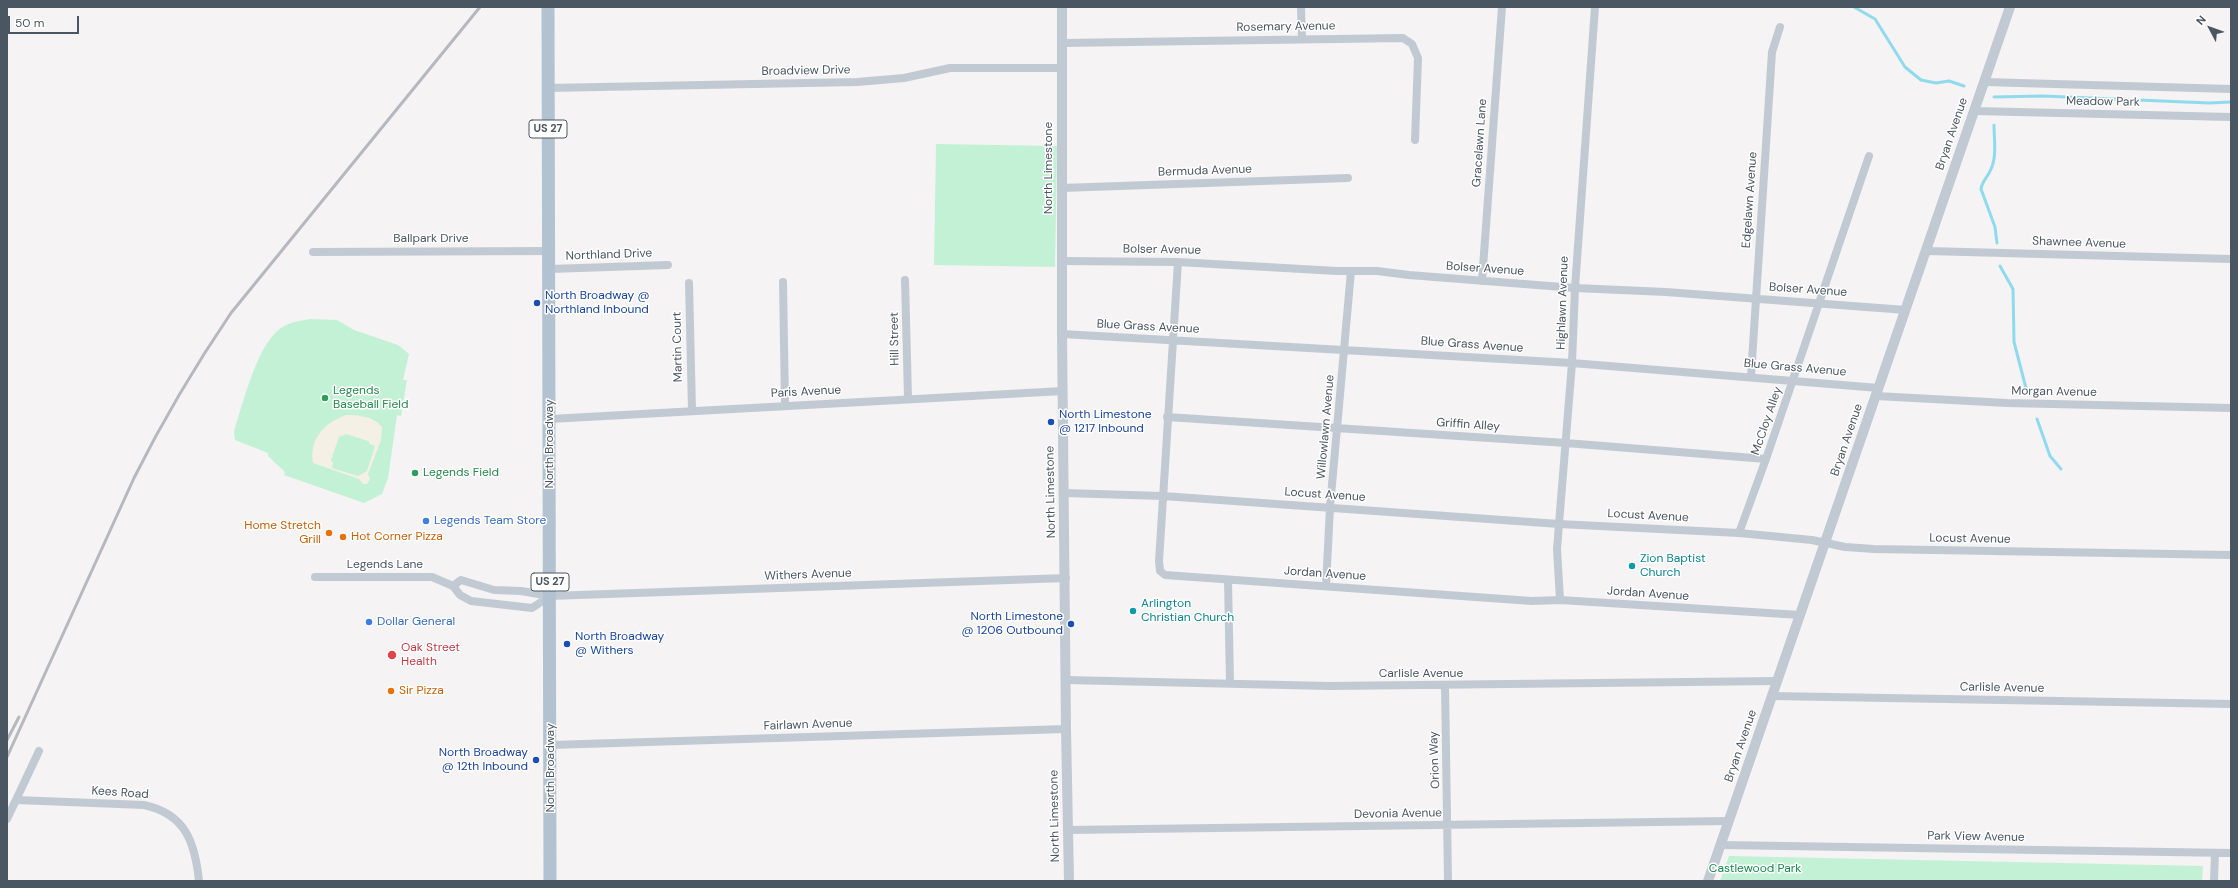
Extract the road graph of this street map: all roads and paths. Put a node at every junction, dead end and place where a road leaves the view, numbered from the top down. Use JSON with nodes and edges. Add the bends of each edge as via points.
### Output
{"nodes":[{"id":1,"x":548,"y":7,"type":"edge"},
{"id":2,"x":1062,"y":7,"type":"edge"},
{"id":3,"x":1302,"y":7,"type":"edge"},
{"id":4,"x":1502,"y":7,"type":"edge"},
{"id":5,"x":1595,"y":7,"type":"edge"},
{"id":6,"x":2010,"y":7,"type":"edge"},
{"id":7,"x":1780,"y":27,"type":"dead end"},
{"id":8,"x":1302,"y":39,"type":"junction"},
{"id":9,"x":1062,"y":43,"type":"junction"},
{"id":10,"x":1062,"y":68,"type":"junction"},
{"id":11,"x":1984,"y":82,"type":"junction"},
{"id":12,"x":548,"y":88,"type":"junction"},
{"id":13,"x":2231,"y":89,"type":"edge"},
{"id":14,"x":1974,"y":111,"type":"junction"},
{"id":15,"x":2231,"y":117,"type":"edge"},
{"id":16,"x":1415,"y":140,"type":"dead end"},
{"id":17,"x":1869,"y":156,"type":"dead end"},
{"id":18,"x":1348,"y":178,"type":"dead end"},
{"id":19,"x":1062,"y":188,"type":"junction"},
{"id":20,"x":550,"y":251,"type":"junction"},
{"id":21,"x":1927,"y":251,"type":"junction"},
{"id":22,"x":313,"y":252,"type":"dead end"},
{"id":23,"x":2231,"y":260,"type":"edge"},
{"id":24,"x":1062,"y":261,"type":"junction"},
{"id":25,"x":1178,"y":262,"type":"junction"},
{"id":26,"x":668,"y":265,"type":"dead end"},
{"id":27,"x":550,"y":269,"type":"junction"},
{"id":28,"x":1350,"y":271,"type":"junction"},
{"id":29,"x":906,"y":280,"type":"dead end"},
{"id":30,"x":1482,"y":281,"type":"junction"},
{"id":31,"x":783,"y":282,"type":"dead end"},
{"id":32,"x":689,"y":283,"type":"dead end"},
{"id":33,"x":1574,"y":288,"type":"junction"},
{"id":34,"x":1756,"y":299,"type":"junction"},
{"id":35,"x":1820,"y":302,"type":"junction"},
{"id":36,"x":1906,"y":310,"type":"junction"},
{"id":37,"x":1062,"y":334,"type":"junction"},
{"id":38,"x":1174,"y":340,"type":"junction"},
{"id":39,"x":1345,"y":349,"type":"junction"},
{"id":40,"x":1572,"y":363,"type":"junction"},
{"id":41,"x":1750,"y":376,"type":"junction"},
{"id":42,"x":1793,"y":381,"type":"junction"},
{"id":43,"x":1063,"y":390,"type":"junction"},
{"id":44,"x":1878,"y":392,"type":"junction"},
{"id":45,"x":908,"y":398,"type":"junction"},
{"id":46,"x":784,"y":405,"type":"junction"},
{"id":47,"x":2231,"y":408,"type":"edge"},
{"id":48,"x":692,"y":410,"type":"junction"},
{"id":49,"x":1167,"y":417,"type":"junction"},
{"id":50,"x":550,"y":419,"type":"junction"},
{"id":51,"x":1338,"y":428,"type":"junction"},
{"id":52,"x":1566,"y":443,"type":"junction"},
{"id":53,"x":1766,"y":459,"type":"junction"},
{"id":54,"x":1064,"y":493,"type":"junction"},
{"id":55,"x":1163,"y":496,"type":"junction"},
{"id":56,"x":1330,"y":507,"type":"junction"},
{"id":57,"x":1559,"y":524,"type":"junction"},
{"id":58,"x":1739,"y":533,"type":"junction"},
{"id":59,"x":1824,"y":544,"type":"junction"},
{"id":60,"x":2231,"y":555,"type":"edge"},
{"id":61,"x":315,"y":577,"type":"dead end"},
{"id":62,"x":1066,"y":578,"type":"junction"},
{"id":63,"x":1228,"y":580,"type":"junction"},
{"id":64,"x":453,"y":586,"type":"junction"},
{"id":65,"x":1326,"y":586,"type":"junction"},
{"id":66,"x":550,"y":596,"type":"junction"},
{"id":67,"x":1560,"y":600,"type":"junction"},
{"id":68,"x":1800,"y":615,"type":"junction"},
{"id":69,"x":1066,"y":680,"type":"junction"},
{"id":70,"x":1777,"y":681,"type":"junction"},
{"id":71,"x":1230,"y":683,"type":"junction"},
{"id":72,"x":1445,"y":686,"type":"junction"},
{"id":73,"x":1772,"y":696,"type":"junction"},
{"id":74,"x":2231,"y":704,"type":"edge"},
{"id":75,"x":1066,"y":729,"type":"junction"},
{"id":76,"x":551,"y":745,"type":"junction"},
{"id":77,"x":39,"y":751,"type":"dead end"},
{"id":78,"x":16,"y":800,"type":"junction"},
{"id":79,"x":7,"y":819,"type":"edge"},
{"id":80,"x":1730,"y":821,"type":"junction"},
{"id":81,"x":1448,"y":825,"type":"junction"},
{"id":82,"x":1068,"y":830,"type":"junction"},
{"id":83,"x":1721,"y":845,"type":"junction"},
{"id":84,"x":2215,"y":853,"type":"junction"},
{"id":85,"x":2231,"y":853,"type":"edge"},
{"id":86,"x":199,"y":881,"type":"edge"},
{"id":87,"x":550,"y":881,"type":"edge"},
{"id":88,"x":1069,"y":881,"type":"edge"},
{"id":89,"x":1448,"y":881,"type":"edge"},
{"id":90,"x":1708,"y":881,"type":"edge"},
{"id":91,"x":2214,"y":881,"type":"edge"}],
"edges":[{"from":1,"to":12,"type":"main road","name":"North Broadway","number":"US 27"},
{"from":2,"to":9,"type":"street","name":"North Limestone"},
{"from":3,"to":8,"type":"street"},
{"from":4,"to":30,"type":"street","name":"Gracelawn Lane"},
{"from":5,"to":33,"type":"street","name":"Highlawn Avenue"},
{"from":6,"to":11,"type":"street","name":"Bryan Avenue"},
{"from":7,"to":34,"type":"street","name":"Edgelawn Avenue","via":[[1772,52]]},
{"from":8,"to":9,"type":"street","name":"Rosemary Avenue"},
{"from":8,"to":16,"type":"street","name":"Rosemary Avenue","via":[[1404,38],[1412,44],[1418,58]]},
{"from":9,"to":10,"type":"street","name":"North Limestone"},
{"from":10,"to":12,"type":"street","name":"Broadview Drive","via":[[950,68],[904,78],[857,82]]},
{"from":10,"to":19,"type":"street","name":"North Limestone"},
{"from":11,"to":13,"type":"street","name":"Meadow Park"},
{"from":11,"to":14,"type":"street","name":"Bryan Avenue"},
{"from":12,"to":20,"type":"main road","name":"North Broadway","number":"US 27"},
{"from":14,"to":15,"type":"street","name":"Meadow Park"},
{"from":14,"to":21,"type":"street","name":"Bryan Avenue"},
{"from":17,"to":35,"type":"street","name":"McCloy Alley"},
{"from":18,"to":19,"type":"street","name":"Bermuda Avenue"},
{"from":19,"to":24,"type":"street","name":"North Limestone"},
{"from":20,"to":22,"type":"street","name":"Ballpark Drive"},
{"from":20,"to":27,"type":"main road","name":"North Broadway","number":"US 27"},
{"from":21,"to":23,"type":"street","name":"Shawnee Avenue"},
{"from":21,"to":36,"type":"street","name":"Bryan Avenue"},
{"from":24,"to":25,"type":"street","name":"Bolser Avenue"},
{"from":24,"to":37,"type":"street","name":"North Limestone"},
{"from":25,"to":28,"type":"street","name":"Bolser Avenue"},
{"from":25,"to":38,"type":"street","name":"Jordan Avenue"},
{"from":26,"to":27,"type":"street","name":"Northland Drive"},
{"from":27,"to":50,"type":"main road","name":"North Broadway","number":"US 27"},
{"from":28,"to":30,"type":"street","name":"Bolser Avenue","via":[[1377,271]]},
{"from":28,"to":39,"type":"street","name":"Willowlawn Avenue"},
{"from":29,"to":45,"type":"street","name":"Hill Street"},
{"from":30,"to":33,"type":"street","name":"Bolser Avenue"},
{"from":31,"to":46,"type":"street"},
{"from":32,"to":48,"type":"street","name":"Martin Court"},
{"from":33,"to":34,"type":"street","name":"Bolser Avenue"},
{"from":33,"to":40,"type":"street","name":"Highlawn Avenue"},
{"from":34,"to":35,"type":"street","name":"Bolser Avenue"},
{"from":34,"to":41,"type":"street","name":"Edgelawn Avenue"},
{"from":35,"to":36,"type":"street","name":"Bolser Avenue"},
{"from":35,"to":42,"type":"street","name":"McCloy Alley"},
{"from":36,"to":44,"type":"street","name":"Bryan Avenue"},
{"from":37,"to":38,"type":"street","name":"Blue Grass Avenue"},
{"from":37,"to":43,"type":"street","name":"North Limestone"},
{"from":38,"to":39,"type":"street","name":"Blue Grass Avenue"},
{"from":38,"to":49,"type":"street","name":"Jordan Avenue"},
{"from":39,"to":40,"type":"street","name":"Blue Grass Avenue"},
{"from":39,"to":51,"type":"street","name":"Willowlawn Avenue"},
{"from":40,"to":41,"type":"street","name":"Blue Grass Avenue"},
{"from":40,"to":52,"type":"street","name":"Highlawn Avenue"},
{"from":41,"to":42,"type":"street","name":"Blue Grass Avenue"},
{"from":42,"to":44,"type":"street","name":"Blue Grass Avenue"},
{"from":42,"to":53,"type":"street","name":"McCloy Alley"},
{"from":43,"to":45,"type":"street","name":"Paris Avenue"},
{"from":43,"to":54,"type":"street","name":"North Limestone"},
{"from":44,"to":47,"type":"street","name":"Morgan Avenue","via":[[2007,403]]},
{"from":44,"to":59,"type":"street","name":"Bryan Avenue"},
{"from":45,"to":46,"type":"street","name":"Paris Avenue"},
{"from":46,"to":48,"type":"street","name":"Paris Avenue"},
{"from":48,"to":50,"type":"street","name":"Paris Avenue"},
{"from":49,"to":51,"type":"street","name":"Griffin Alley"},
{"from":49,"to":55,"type":"street","name":"Jordan Avenue"},
{"from":50,"to":66,"type":"main road","name":"North Broadway","number":"US 27"},
{"from":51,"to":52,"type":"street","name":"Griffin Alley"},
{"from":51,"to":56,"type":"street","name":"Willowlawn Avenue"},
{"from":52,"to":53,"type":"street","name":"Griffin Alley"},
{"from":52,"to":57,"type":"street","name":"Highlawn Avenue"},
{"from":53,"to":58,"type":"street","name":"McCloy Alley"},
{"from":54,"to":55,"type":"street","name":"Locust Avenue"},
{"from":54,"to":62,"type":"street","name":"North Limestone"},
{"from":55,"to":56,"type":"street","name":"Locust Avenue"},
{"from":55,"to":63,"type":"street","name":"Jordan Avenue","via":[[1160,571],[1174,577]]},
{"from":56,"to":57,"type":"street","name":"Locust Avenue"},
{"from":56,"to":65,"type":"street","name":"Willowlawn Avenue"},
{"from":57,"to":58,"type":"street","name":"Locust Avenue"},
{"from":57,"to":67,"type":"street","name":"Highlawn Avenue","via":[[1557,569]]},
{"from":58,"to":59,"type":"street","name":"Locust Avenue","via":[[1799,538]]},
{"from":59,"to":60,"type":"street","name":"Locust Avenue","via":[[1874,549]]},
{"from":59,"to":68,"type":"street","name":"Bryan Avenue"},
{"from":61,"to":64,"type":"street","name":"Legends Lane","via":[[432,577]]},
{"from":62,"to":66,"type":"street","name":"Withers Avenue"},
{"from":62,"to":69,"type":"street","name":"North Limestone"},
{"from":63,"to":65,"type":"street","name":"Jordan Avenue"},
{"from":63,"to":71,"type":"street"},
{"from":64,"to":66,"type":"street","via":[[461,580],[494,590]]},
{"from":64,"to":66,"type":"street","name":"Legends Lane","via":[[460,595],[471,601],[532,608]]},
{"from":65,"to":67,"type":"street","name":"Jordan Avenue","via":[[1532,601]]},
{"from":66,"to":76,"type":"main road","name":"North Broadway","number":"US 27"},
{"from":67,"to":68,"type":"street","name":"Jordan Avenue"},
{"from":68,"to":70,"type":"street","name":"Bryan Avenue"},
{"from":69,"to":71,"type":"street","name":"Carlisle Avenue"},
{"from":69,"to":75,"type":"street","name":"North Limestone"},
{"from":70,"to":72,"type":"street","name":"Carlisle Avenue"},
{"from":70,"to":73,"type":"street","name":"Bryan Avenue"},
{"from":71,"to":72,"type":"street","name":"Carlisle Avenue"},
{"from":72,"to":81,"type":"street","name":"Orion Way"},
{"from":73,"to":74,"type":"street","name":"Carlisle Avenue"},
{"from":73,"to":80,"type":"street","name":"Bryan Avenue"},
{"from":75,"to":76,"type":"street","name":"Fairlawn Avenue"},
{"from":75,"to":82,"type":"street","name":"North Limestone"},
{"from":76,"to":87,"type":"main road","name":"North Broadway","number":"US 27"},
{"from":77,"to":78,"type":"street"},
{"from":78,"to":79,"type":"street"},
{"from":78,"to":86,"type":"street","name":"Kees Road","via":[[144,805],[163,811],[179,823],[192,843]]},
{"from":80,"to":81,"type":"street","name":"Devonia Avenue"},
{"from":80,"to":83,"type":"street","name":"Bryan Avenue"},
{"from":81,"to":82,"type":"street","name":"Devonia Avenue"},
{"from":81,"to":89,"type":"street","name":"Orion Way"},
{"from":82,"to":88,"type":"street","name":"North Limestone"},
{"from":83,"to":84,"type":"street","name":"Park View Avenue"},
{"from":83,"to":90,"type":"street","name":"Bryan Avenue"},
{"from":84,"to":85,"type":"street","name":"Park View Avenue"},
{"from":84,"to":91,"type":"street"}]}
